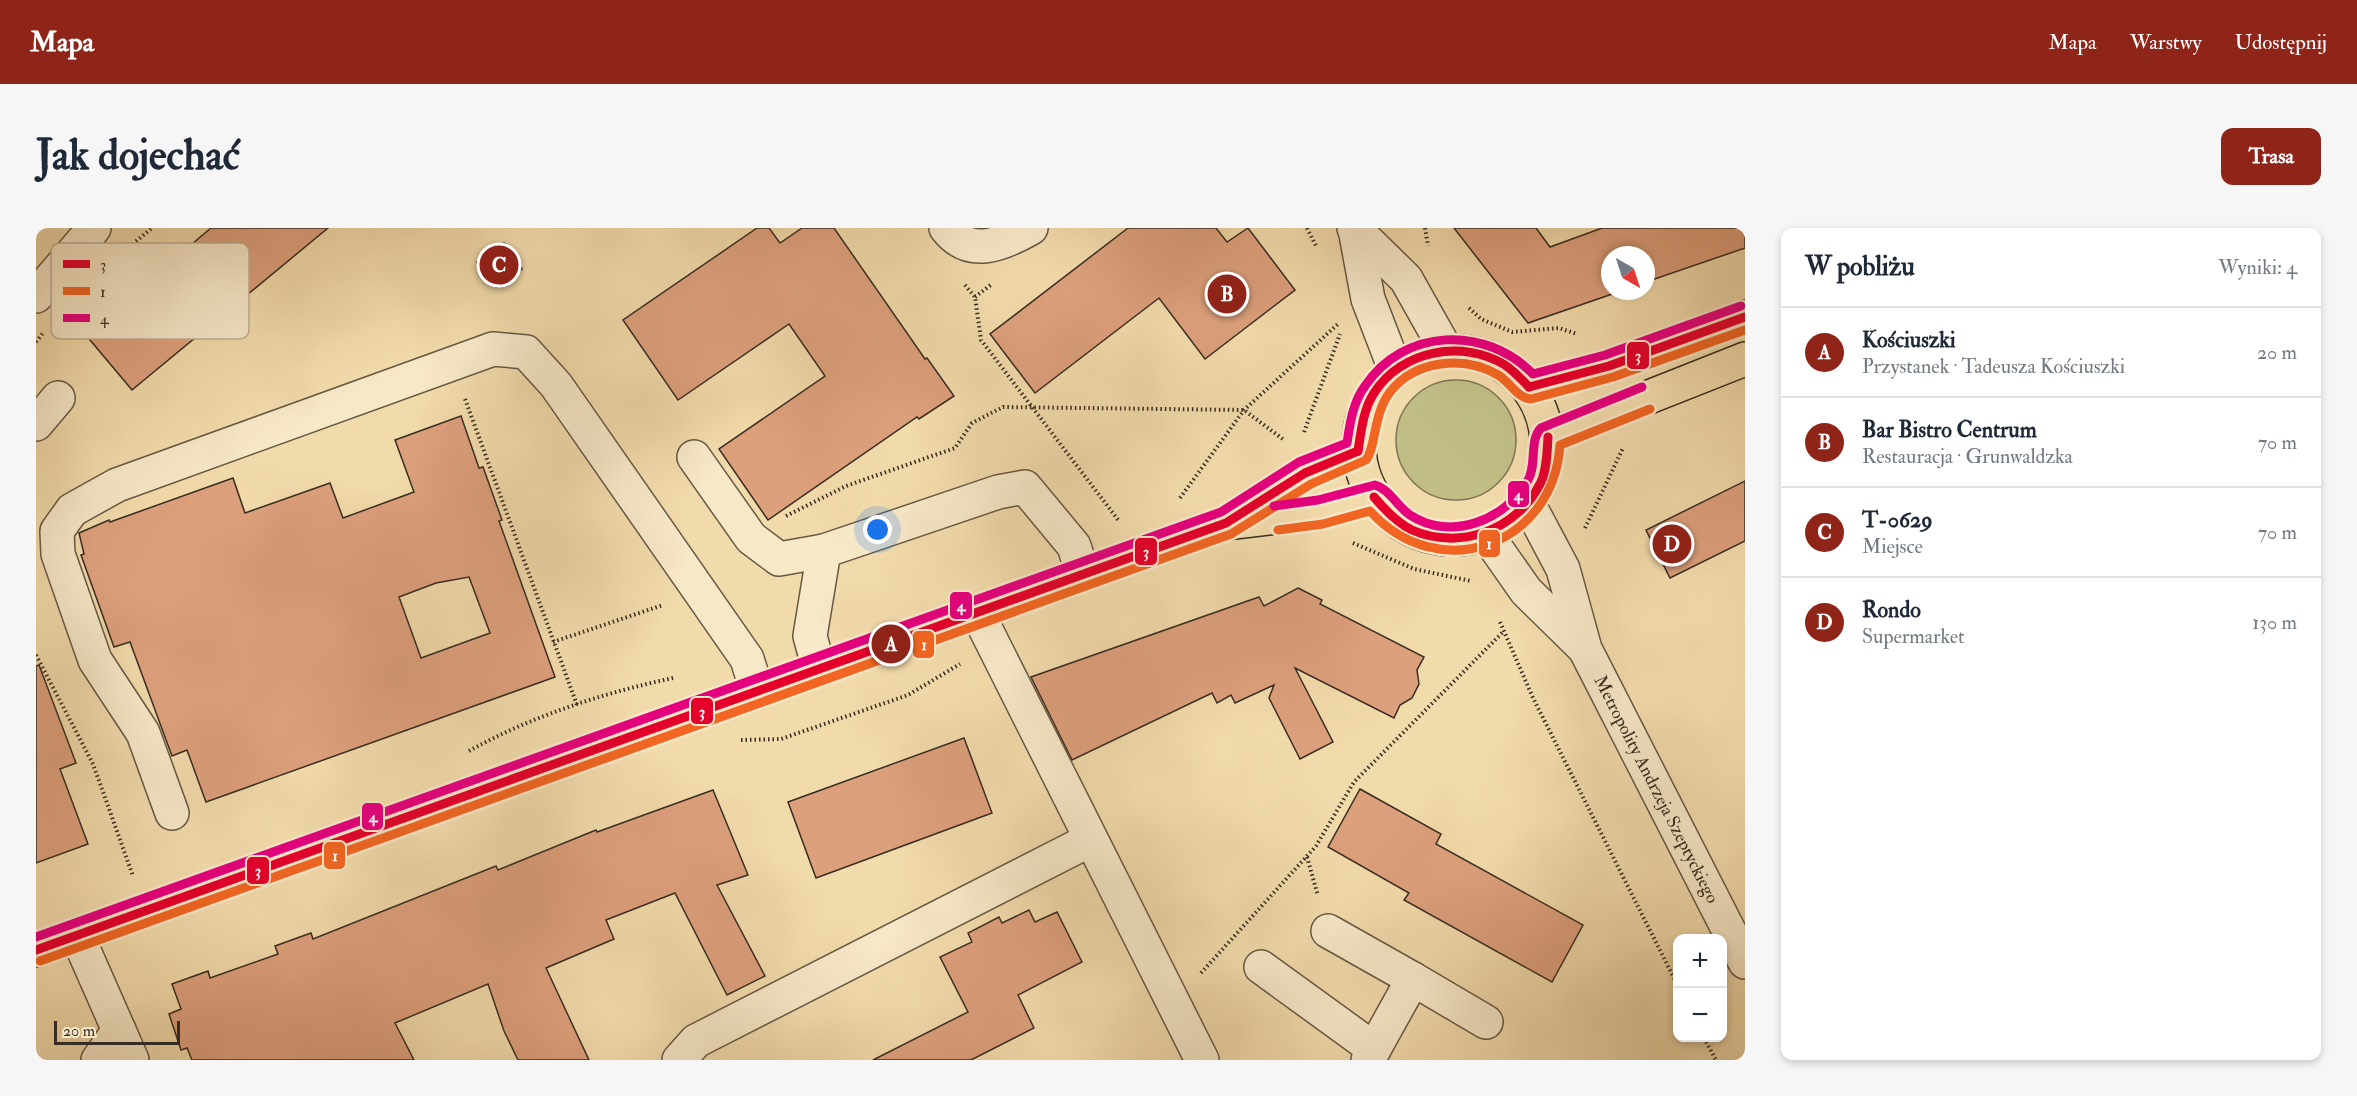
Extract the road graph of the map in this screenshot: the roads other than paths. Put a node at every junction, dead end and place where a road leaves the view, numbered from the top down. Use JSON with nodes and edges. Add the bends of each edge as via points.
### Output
{"nodes":[{"id":1,"x":94,"y":228,"type":"edge"},
{"id":2,"x":946,"y":228,"type":"edge"},
{"id":3,"x":1031,"y":228,"type":"edge"},
{"id":4,"x":1355,"y":228,"type":"edge"},
{"id":5,"x":81,"y":243,"type":"edge"},
{"id":6,"x":51,"y":278,"type":"edge"},
{"id":7,"x":36,"y":296,"type":"edge"},
{"id":8,"x":1745,"y":317,"type":"edge"},
{"id":9,"x":1446,"y":350,"type":"junction"},
{"id":10,"x":1745,"y":359,"type":"edge"},
{"id":11,"x":1395,"y":369,"type":"junction"},
{"id":12,"x":1529,"y":387,"type":"junction"},
{"id":13,"x":58,"y":398,"type":"dead end"},
{"id":14,"x":36,"y":424,"type":"edge"},
{"id":15,"x":1548,"y":437,"type":"junction"},
{"id":16,"x":1358,"y":451,"type":"junction"},
{"id":17,"x":694,"y":457,"type":"dead end"},
{"id":18,"x":1374,"y":497,"type":"junction"},
{"id":19,"x":1528,"y":503,"type":"junction"},
{"id":20,"x":1226,"y":524,"type":"junction"},
{"id":21,"x":1486,"y":534,"type":"junction"},
{"id":22,"x":824,"y":551,"type":"junction"},
{"id":23,"x":1083,"y":575,"type":"junction"},
{"id":24,"x":977,"y":612,"type":"junction"},
{"id":25,"x":1585,"y":649,"type":"junction"},
{"id":26,"x":819,"y":669,"type":"junction"},
{"id":27,"x":757,"y":691,"type":"junction"},
{"id":28,"x":172,"y":813,"type":"dead end"},
{"id":29,"x":1090,"y":840,"type":"junction"},
{"id":30,"x":1328,"y":931,"type":"dead end"},
{"id":31,"x":76,"y":935,"type":"junction"},
{"id":32,"x":36,"y":950,"type":"edge"},
{"id":33,"x":1745,"y":962,"type":"edge"},
{"id":34,"x":1261,"y":967,"type":"dead end"},
{"id":35,"x":1413,"y":979,"type":"junction"},
{"id":36,"x":1486,"y":1022,"type":"dead end"},
{"id":37,"x":119,"y":1030,"type":"junction"},
{"id":38,"x":1371,"y":1055,"type":"edge"},
{"id":39,"x":98,"y":1060,"type":"edge"},
{"id":40,"x":132,"y":1060,"type":"edge"},
{"id":41,"x":679,"y":1060,"type":"edge"},
{"id":42,"x":1202,"y":1060,"type":"edge"}],
"edges":[{"from":1,"to":5,"type":"street"},
{"from":2,"to":3,"type":"street","via":[[968,246],[992,247]]},
{"from":4,"to":9,"type":"street","via":[[1406,279]]},
{"from":4,"to":11,"type":"street","via":[[1368,299]]},
{"from":6,"to":7,"type":"street"},
{"from":8,"to":12,"type":"main road","via":[[1609,366]]},
{"from":9,"to":11,"type":"main road","via":[[1419,356]]},
{"from":9,"to":12,"type":"main road","via":[[1478,353],[1506,366]]},
{"from":10,"to":15,"type":"main road"},
{"from":11,"to":16,"type":"main road","via":[[1374,392],[1362,420]]},
{"from":12,"to":15,"type":"main road","via":[[1542,411]]},
{"from":13,"to":14,"type":"street"},
{"from":15,"to":19,"type":"main road","via":[[1547,461]]},
{"from":16,"to":18,"type":"main road","via":[[1363,475]]},
{"from":16,"to":20,"type":"main road","via":[[1305,473]]},
{"from":17,"to":22,"type":"street","via":[[751,538],[778,559]]},
{"from":18,"to":20,"type":"main road","via":[[1320,512]]},
{"from":18,"to":21,"type":"main road","via":[[1391,517],[1436,538]]},
{"from":19,"to":21,"type":"main road","via":[[1510,521]]},
{"from":19,"to":25,"type":"street","name":"Metropolity Andrzeja Szeptyckiego","via":[[1563,569]]},
{"from":20,"to":23,"type":"main road"},
{"from":21,"to":25,"type":"street","name":"Metropolity Andrzeja Szeptyckiego","via":[[1526,591]]},
{"from":22,"to":23,"type":"street","via":[[1025,486],[1074,546]]},
{"from":22,"to":26,"type":"street","via":[[810,636]]},
{"from":23,"to":24,"type":"main road"},
{"from":24,"to":26,"type":"main road"},
{"from":24,"to":29,"type":"street"},
{"from":25,"to":33,"type":"street","name":"Metropolity Andrzeja Szeptyckiego"},
{"from":26,"to":27,"type":"main road"},
{"from":27,"to":28,"type":"street","via":[[747,659],[556,385],[526,352],[493,350],[117,485],[72,510],[57,531],[58,554],[95,660],[142,733]]},
{"from":27,"to":31,"type":"main road"},
{"from":29,"to":41,"type":"street","via":[[696,1041]]},
{"from":29,"to":42,"type":"street"},
{"from":30,"to":35,"type":"street"},
{"from":31,"to":32,"type":"main road"},
{"from":31,"to":37,"type":"street"},
{"from":34,"to":38,"type":"street"},
{"from":35,"to":36,"type":"street"},
{"from":35,"to":38,"type":"street"},
{"from":37,"to":39,"type":"street"},
{"from":37,"to":40,"type":"street"}]}
